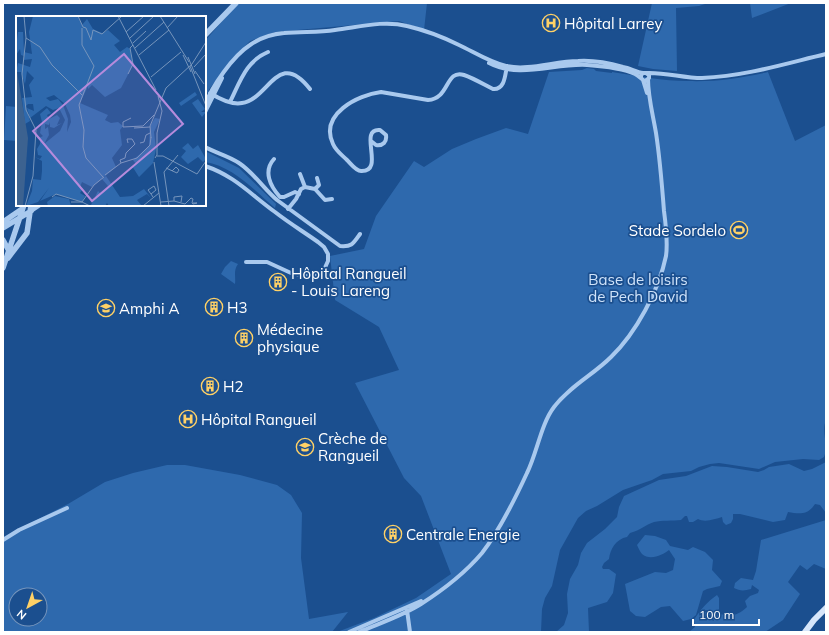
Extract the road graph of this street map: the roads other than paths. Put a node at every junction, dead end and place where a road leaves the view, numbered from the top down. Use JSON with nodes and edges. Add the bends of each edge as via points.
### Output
{"nodes":[{"id":1,"x":236,"y":3,"type":"edge"},
{"id":2,"x":206,"y":35,"type":"edge"},
{"id":3,"x":268,"y":52,"type":"dead end"},
{"id":4,"x":826,"y":54,"type":"edge"},
{"id":5,"x":507,"y":68,"type":"junction"},
{"id":6,"x":645,"y":73,"type":"junction"},
{"id":7,"x":659,"y":74,"type":"junction"},
{"id":8,"x":642,"y":79,"type":"junction"},
{"id":9,"x":648,"y":79,"type":"junction"},
{"id":10,"x":310,"y":89,"type":"dead end"},
{"id":11,"x":212,"y":94,"type":"junction"},
{"id":12,"x":650,"y":100,"type":"junction"},
{"id":13,"x":230,"y":102,"type":"junction"},
{"id":14,"x":206,"y":103,"type":"edge"},
{"id":15,"x":206,"y":109,"type":"edge"},
{"id":16,"x":371,"y":141,"type":"junction"},
{"id":17,"x":379,"y":146,"type":"junction"},
{"id":18,"x":206,"y":147,"type":"edge"},
{"id":19,"x":372,"y":154,"type":"junction"},
{"id":20,"x":274,"y":159,"type":"dead end"},
{"id":21,"x":206,"y":166,"type":"edge"},
{"id":22,"x":300,"y":174,"type":"dead end"},
{"id":23,"x":317,"y":178,"type":"dead end"},
{"id":24,"x":306,"y":187,"type":"junction"},
{"id":25,"x":315,"y":189,"type":"junction"},
{"id":26,"x":299,"y":194,"type":"junction"},
{"id":27,"x":332,"y":199,"type":"dead end"},
{"id":28,"x":22,"y":207,"type":"edge"},
{"id":29,"x":30,"y":207,"type":"edge"},
{"id":30,"x":288,"y":209,"type":"junction"},
{"id":31,"x":19,"y":218,"type":"junction"},
{"id":32,"x":3,"y":222,"type":"edge"},
{"id":33,"x":3,"y":228,"type":"edge"},
{"id":34,"x":360,"y":234,"type":"dead end"},
{"id":35,"x":3,"y":240,"type":"edge"},
{"id":36,"x":9,"y":252,"type":"junction"},
{"id":37,"x":246,"y":262,"type":"dead end"},
{"id":38,"x":4,"y":265,"type":"edge"},
{"id":39,"x":67,"y":508,"type":"dead end"},
{"id":40,"x":3,"y":540,"type":"edge"},
{"id":41,"x":826,"y":608,"type":"edge"},
{"id":42,"x":407,"y":610,"type":"junction"},
{"id":43,"x":349,"y":632,"type":"edge"},
{"id":44,"x":359,"y":632,"type":"edge"},
{"id":45,"x":410,"y":632,"type":"edge"},
{"id":46,"x":804,"y":632,"type":"edge"}],
"edges":[{"from":1,"to":2,"type":"street"},
{"from":3,"to":13,"type":"street","via":[[249,65]]},
{"from":4,"to":7,"type":"street","via":[[732,76],[695,78]]},
{"from":5,"to":6,"type":"street","via":[[588,61]]},
{"from":5,"to":8,"type":"street","via":[[522,70],[585,65],[624,71]]},
{"from":5,"to":11,"type":"street","via":[[458,45],[401,25],[283,33],[257,40],[245,48],[217,81]]},
{"from":5,"to":19,"type":"street","via":[[503,84],[496,89],[458,74],[450,79],[440,97],[434,100],[382,92],[350,102],[338,113],[331,126],[333,143],[359,170],[370,168]]},
{"from":6,"to":7,"type":"street"},
{"from":6,"to":8,"type":"street","via":[[641,75]]},
{"from":6,"to":9,"type":"street","via":[[649,75]]},
{"from":7,"to":9,"type":"street"},
{"from":8,"to":9,"type":"street"},
{"from":8,"to":12,"type":"street"},
{"from":9,"to":12,"type":"street"},
{"from":10,"to":13,"type":"street","via":[[295,75],[285,74],[274,79],[248,101],[238,104]]},
{"from":11,"to":13,"type":"street"},
{"from":11,"to":14,"type":"street"},
{"from":11,"to":15,"type":"street"},
{"from":12,"to":42,"type":"street","via":[[659,150],[666,244],[664,263],[650,300],[624,343],[552,409],[527,475],[489,543],[470,566],[449,584]]},
{"from":16,"to":17,"type":"street"},
{"from":16,"to":17,"type":"street","via":[[373,131],[383,131],[386,141]]},
{"from":16,"to":19,"type":"street"},
{"from":17,"to":19,"type":"street"},
{"from":18,"to":30,"type":"street","via":[[238,162],[269,194]]},
{"from":20,"to":26,"type":"street","via":[[269,164],[267,172],[276,192],[280,197],[295,192]]},
{"from":21,"to":37,"type":"street","via":[[220,171],[239,183],[273,211],[318,242],[328,254],[323,272],[312,277],[291,274],[267,262]]},
{"from":22,"to":24,"type":"street"},
{"from":23,"to":25,"type":"street","via":[[319,185]]},
{"from":24,"to":25,"type":"street"},
{"from":24,"to":26,"type":"street","via":[[301,189]]},
{"from":25,"to":27,"type":"street","via":[[325,200]]},
{"from":26,"to":30,"type":"street"},
{"from":28,"to":29,"type":"street"},
{"from":28,"to":31,"type":"street"},
{"from":28,"to":32,"type":"street"},
{"from":29,"to":31,"type":"street"},
{"from":29,"to":38,"type":"street","via":[[27,233]]},
{"from":30,"to":34,"type":"street","via":[[340,246],[354,243]]},
{"from":31,"to":33,"type":"street"},
{"from":31,"to":36,"type":"street"},
{"from":35,"to":36,"type":"street"},
{"from":36,"to":38,"type":"street"},
{"from":39,"to":40,"type":"street"},
{"from":41,"to":46,"type":"main road"},
{"from":42,"to":43,"type":"street"},
{"from":42,"to":44,"type":"street"},
{"from":42,"to":45,"type":"street"}]}
